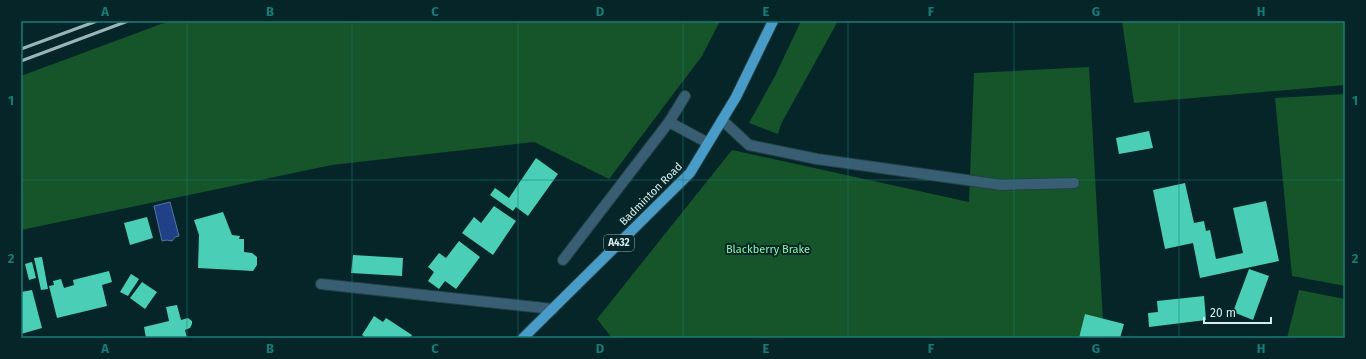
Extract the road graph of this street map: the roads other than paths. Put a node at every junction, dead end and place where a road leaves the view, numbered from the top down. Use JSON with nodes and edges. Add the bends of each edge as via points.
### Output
{"nodes":[{"id":1,"x":773,"y":21,"type":"edge"},
{"id":2,"x":685,"y":96,"type":"dead end"},
{"id":3,"x":722,"y":120,"type":"junction"},
{"id":4,"x":669,"y":122,"type":"junction"},
{"id":5,"x":708,"y":143,"type":"junction"},
{"id":6,"x":1074,"y":183,"type":"dead end"},
{"id":7,"x":563,"y":260,"type":"dead end"},
{"id":8,"x":321,"y":284,"type":"dead end"},
{"id":9,"x":553,"y":309,"type":"junction"},
{"id":10,"x":523,"y":338,"type":"edge"}],
"edges":[{"from":1,"to":3,"type":"main road","name":"Badminton Road","number":"A432"},
{"from":2,"to":4,"type":"street"},
{"from":3,"to":5,"type":"main road","name":"Badminton Road","number":"A432"},
{"from":3,"to":6,"type":"street","via":[[749,145],[817,160],[1002,185]]},
{"from":4,"to":5,"type":"street"},
{"from":4,"to":7,"type":"street"},
{"from":5,"to":9,"type":"main road","name":"Badminton Road","number":"A432","via":[[690,173]]},
{"from":8,"to":9,"type":"street"},
{"from":9,"to":10,"type":"main road","name":"Badminton Road","number":"A432"}]}
